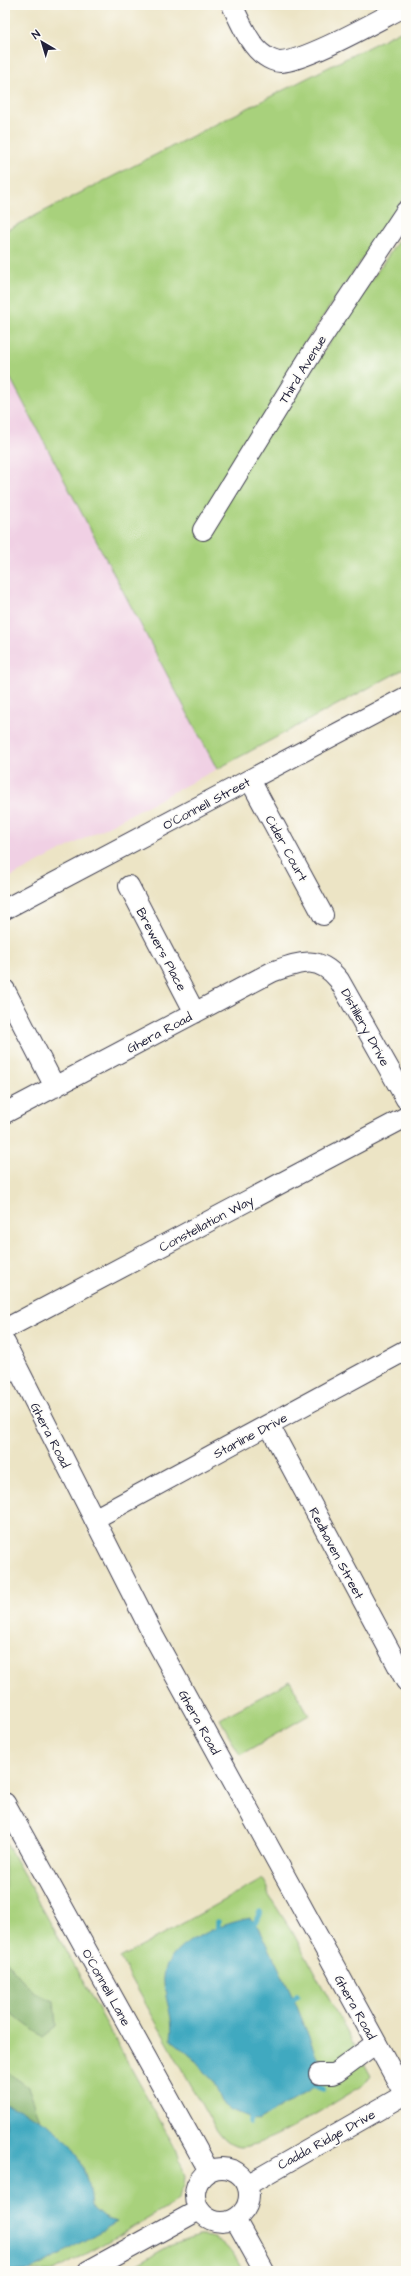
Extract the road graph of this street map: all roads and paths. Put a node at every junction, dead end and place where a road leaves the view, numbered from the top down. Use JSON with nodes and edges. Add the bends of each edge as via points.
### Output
{"nodes":[{"id":1,"x":232,"y":5,"type":"edge"},
{"id":2,"x":406,"y":6,"type":"edge"},
{"id":3,"x":406,"y":211,"type":"edge"},
{"id":4,"x":203,"y":530,"type":"dead end"},
{"id":5,"x":405,"y":701,"type":"edge"},
{"id":6,"x":250,"y":780,"type":"junction"},
{"id":7,"x":129,"y":886,"type":"dead end"},
{"id":8,"x":5,"y":908,"type":"edge"},
{"id":9,"x":323,"y":915,"type":"dead end"},
{"id":10,"x":317,"y":963,"type":"joint"},
{"id":11,"x":5,"y":990,"type":"edge"},
{"id":12,"x":195,"y":1013,"type":"junction"},
{"id":13,"x":55,"y":1087,"type":"junction"},
{"id":14,"x":406,"y":1099,"type":"edge"},
{"id":15,"x":5,"y":1113,"type":"edge"},
{"id":16,"x":406,"y":1117,"type":"edge"},
{"id":17,"x":5,"y":1329,"type":"edge"},
{"id":18,"x":5,"y":1343,"type":"edge"},
{"id":19,"x":406,"y":1350,"type":"edge"},
{"id":20,"x":269,"y":1425,"type":"junction"},
{"id":21,"x":94,"y":1519,"type":"junction"},
{"id":22,"x":406,"y":1681,"type":"edge"},
{"id":23,"x":5,"y":1803,"type":"edge"},
{"id":24,"x":376,"y":2043,"type":"junction"},
{"id":25,"x":318,"y":2074,"type":"dead end"},
{"id":26,"x":406,"y":2095,"type":"edge"},
{"id":27,"x":209,"y":2171,"type":"junction"},
{"id":28,"x":247,"y":2185,"type":"junction"},
{"id":29,"x":199,"y":2210,"type":"junction"},
{"id":30,"x":235,"y":2219,"type":"junction"},
{"id":31,"x":88,"y":2271,"type":"edge"},
{"id":32,"x":264,"y":2271,"type":"edge"}],
"edges":[{"from":1,"to":2,"type":"street","via":[[254,45],[265,56],[278,62],[293,60],[314,52]]},
{"from":3,"to":4,"type":"street","name":"Third Avenue","via":[[323,334]]},
{"from":5,"to":6,"type":"street","name":"O'Connell Street"},
{"from":6,"to":8,"type":"street","name":"O'Connell Street"},
{"from":6,"to":9,"type":"street","name":"Cider Court"},
{"from":7,"to":12,"type":"street","name":"Brewers Place"},
{"from":10,"to":12,"type":"street","name":"Ghera Road","via":[[296,964],[272,972]]},
{"from":10,"to":14,"type":"street","name":"Distillery Drive","via":[[330,968],[347,992]]},
{"from":11,"to":13,"type":"street"},
{"from":12,"to":13,"type":"street","name":"Ghera Road"},
{"from":13,"to":15,"type":"street","name":"Ghera Road"},
{"from":16,"to":17,"type":"street","name":"Constellation Way"},
{"from":18,"to":21,"type":"street","name":"Ghera Road"},
{"from":19,"to":20,"type":"street","name":"Starline Drive"},
{"from":20,"to":21,"type":"street","name":"Starline Drive"},
{"from":20,"to":22,"type":"street","name":"Redhaven Street"},
{"from":21,"to":24,"type":"street","name":"Ghera Road","via":[[154,1637]]},
{"from":23,"to":27,"type":"street","name":"O'Connell Lane"},
{"from":24,"to":25,"type":"street","via":[[337,2072]]},
{"from":24,"to":26,"type":"street","name":"Ghera Road"},
{"from":26,"to":28,"type":"street","name":"Cadda Ridge Drive"},
{"from":27,"to":28,"type":"street","via":[[227,2168],[242,2177]]},
{"from":27,"to":29,"type":"street","via":[[197,2184],[195,2198]]},
{"from":28,"to":30,"type":"street","via":[[249,2200],[246,2208]]},
{"from":29,"to":30,"type":"street","via":[[211,2220],[227,2222]]},
{"from":29,"to":31,"type":"street"},
{"from":30,"to":32,"type":"street"}]}
